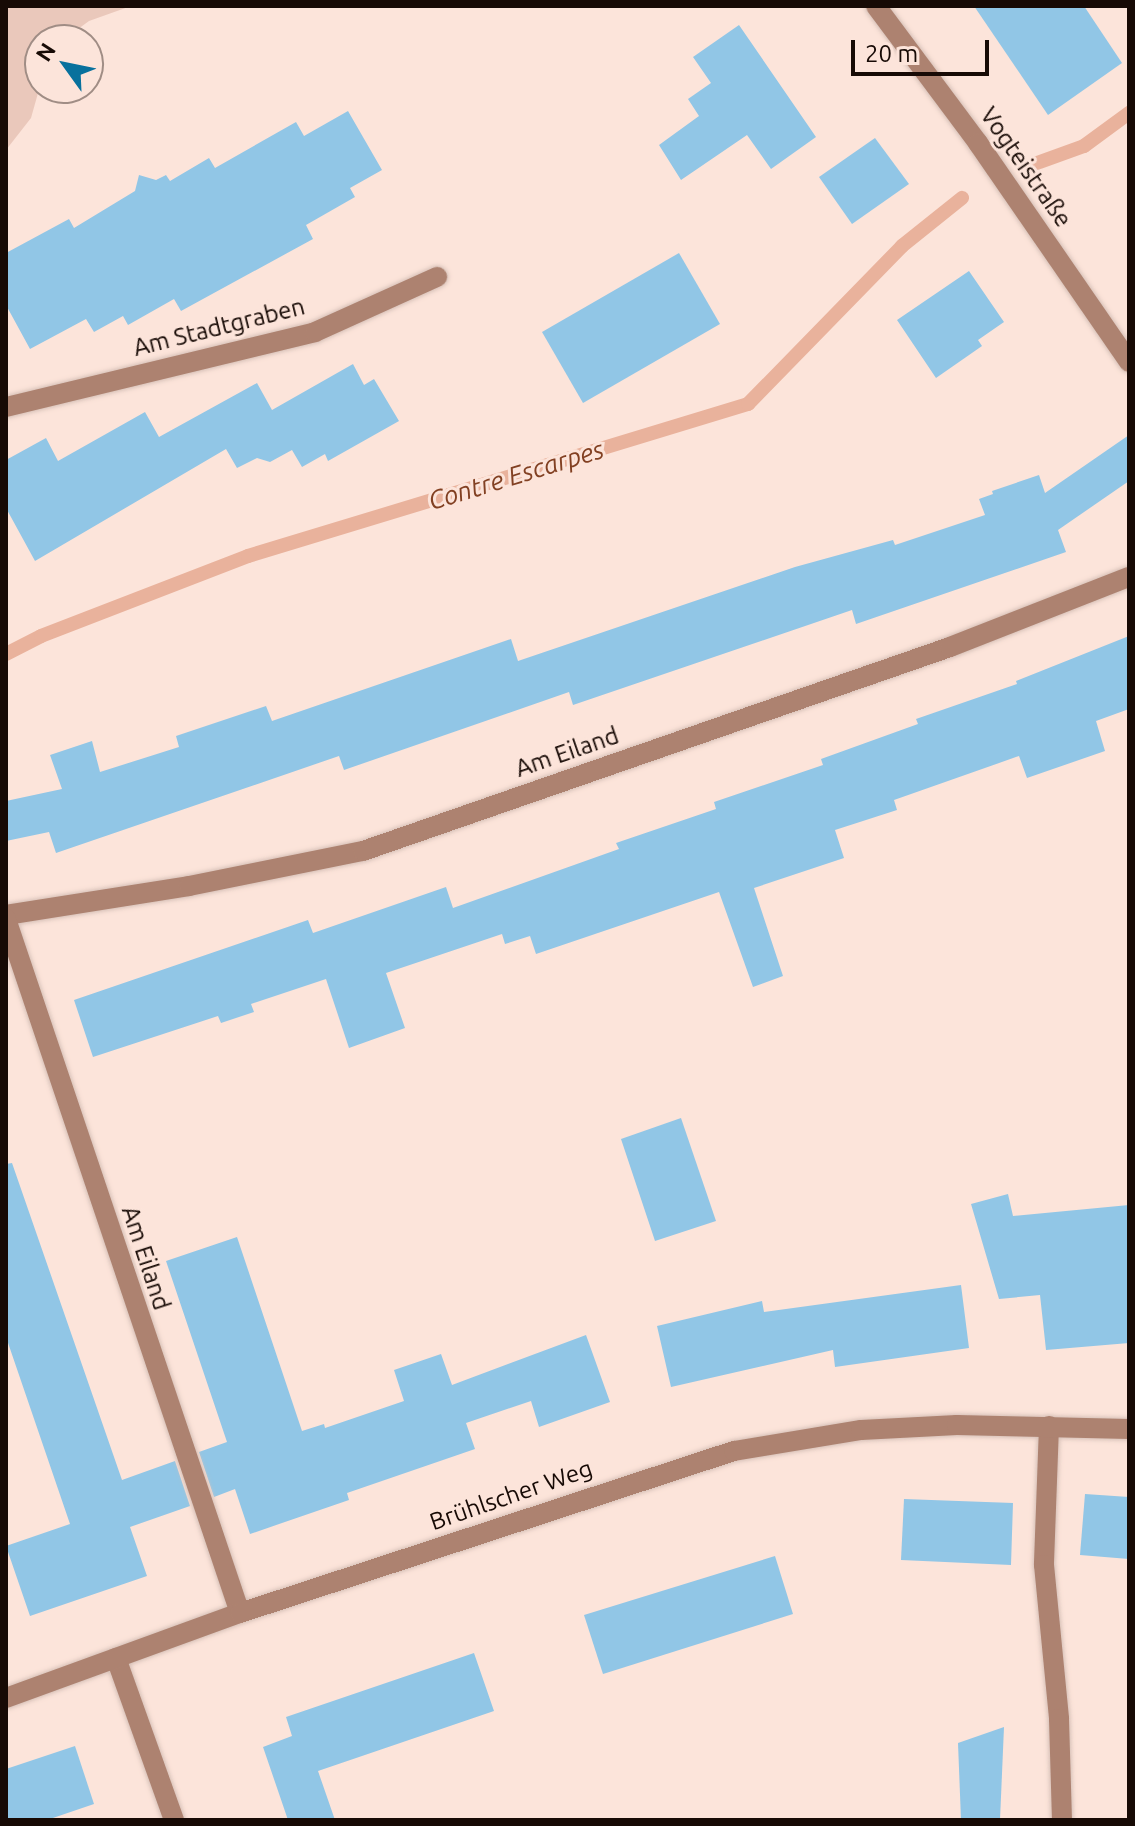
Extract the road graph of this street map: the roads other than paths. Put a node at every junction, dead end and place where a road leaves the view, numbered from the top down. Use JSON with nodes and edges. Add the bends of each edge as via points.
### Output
{"nodes":[{"id":1,"x":876,"y":6,"type":"edge"},
{"id":2,"x":437,"y":277,"type":"dead end"},
{"id":3,"x":1129,"y":362,"type":"edge"},
{"id":4,"x":6,"y":407,"type":"edge"},
{"id":5,"x":1129,"y":577,"type":"edge"},
{"id":6,"x":6,"y":917,"type":"edge"},
{"id":7,"x":1049,"y":1426,"type":"junction"},
{"id":8,"x":1129,"y":1429,"type":"edge"},
{"id":9,"x":240,"y":1613,"type":"junction"},
{"id":10,"x":116,"y":1658,"type":"junction"},
{"id":11,"x":6,"y":1698,"type":"edge"},
{"id":12,"x":174,"y":1820,"type":"edge"},
{"id":13,"x":1062,"y":1820,"type":"edge"}],
"edges":[{"from":1,"to":3,"type":"street","name":"Vogteistraße"},
{"from":2,"to":4,"type":"street","name":"Am Stadtgraben","via":[[315,332]]},
{"from":5,"to":6,"type":"street","name":"Am Eiland","via":[[950,647],[363,851]]},
{"from":6,"to":9,"type":"street","name":"Am Eiland"},
{"from":7,"to":8,"type":"street","name":"Brühlscher Weg"},
{"from":7,"to":9,"type":"street","name":"Brühlscher Weg","via":[[861,1430],[734,1451]]},
{"from":7,"to":13,"type":"street","via":[[1044,1565],[1059,1719]]},
{"from":9,"to":10,"type":"street","name":"Brühlscher Weg"},
{"from":10,"to":11,"type":"street","name":"Brühlscher Weg"},
{"from":10,"to":12,"type":"street"}]}
